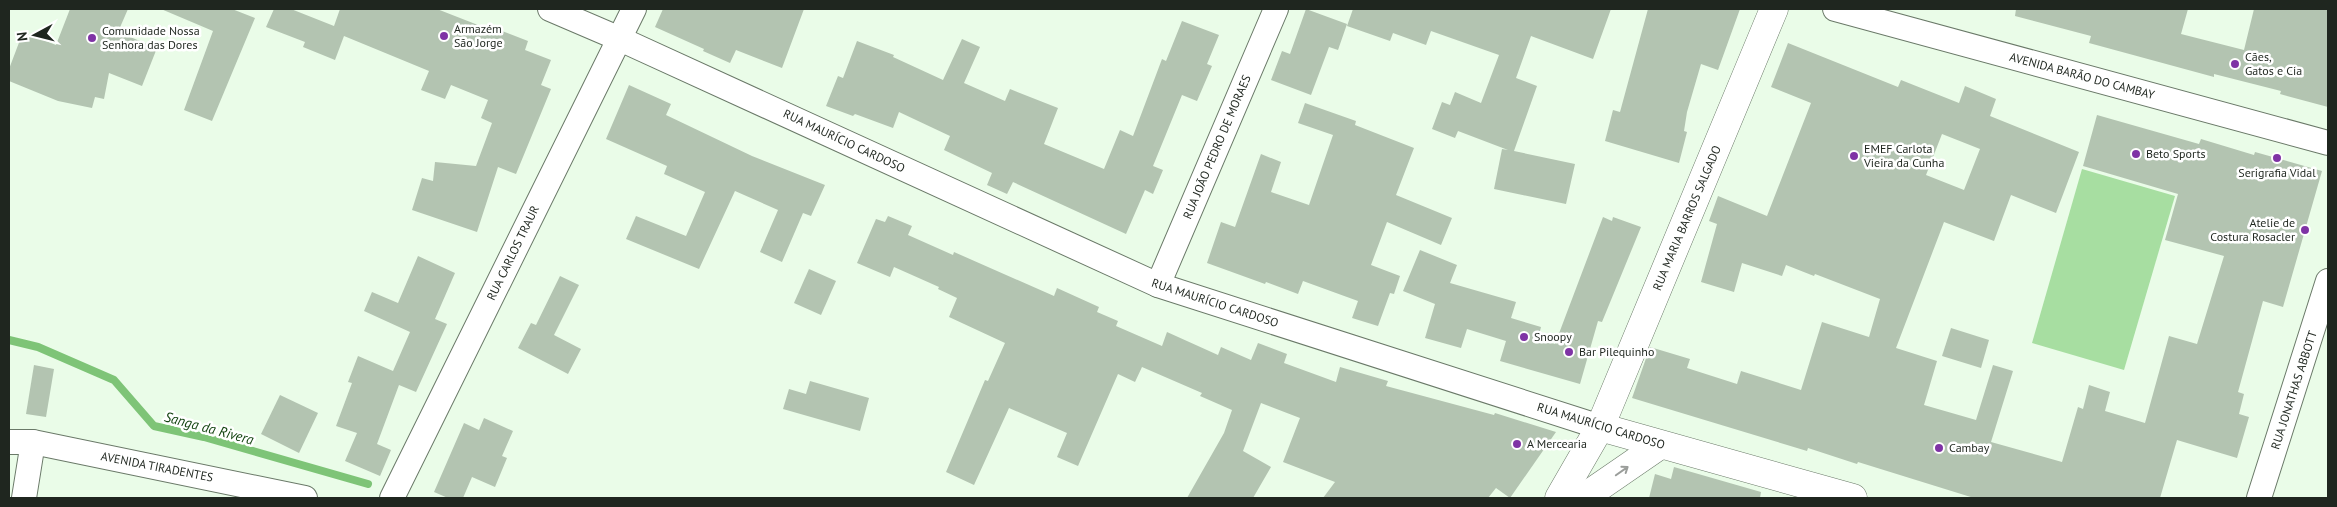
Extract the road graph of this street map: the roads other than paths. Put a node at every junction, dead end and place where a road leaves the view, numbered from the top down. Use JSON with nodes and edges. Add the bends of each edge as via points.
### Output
{"nodes":[{"id":1,"x":550,"y":9,"type":"edge"},
{"id":2,"x":634,"y":9,"type":"edge"},
{"id":3,"x":1276,"y":9,"type":"edge"},
{"id":4,"x":1774,"y":9,"type":"edge"},
{"id":5,"x":1835,"y":9,"type":"edge"},
{"id":6,"x":620,"y":38,"type":"junction"},
{"id":7,"x":2328,"y":143,"type":"edge"},
{"id":8,"x":2328,"y":281,"type":"edge"},
{"id":9,"x":1158,"y":286,"type":"junction"},
{"id":10,"x":1600,"y":427,"type":"junction"},
{"id":11,"x":9,"y":442,"type":"edge"},
{"id":12,"x":33,"y":442,"type":"junction"},
{"id":13,"x":1660,"y":444,"type":"junction"},
{"id":14,"x":24,"y":498,"type":"edge"},
{"id":15,"x":305,"y":498,"type":"edge"},
{"id":16,"x":392,"y":498,"type":"edge"},
{"id":17,"x":1560,"y":498,"type":"edge"},
{"id":18,"x":1584,"y":498,"type":"edge"},
{"id":19,"x":1853,"y":498,"type":"edge"},
{"id":20,"x":2259,"y":498,"type":"edge"}],
"edges":[{"from":1,"to":6,"type":"street","name":"RUA MAURÍCIO CARDOSO"},
{"from":2,"to":6,"type":"street","name":"RUA CARLOS TRAUR"},
{"from":3,"to":9,"type":"street","name":"RUA JOÃO PEDRO DE MORAES"},
{"from":4,"to":10,"type":"street","name":"RUA MARIA BARROS SALGADO"},
{"from":5,"to":7,"type":"street","name":"AVENIDA BARÃO DO CAMBAY"},
{"from":6,"to":9,"type":"street","name":"RUA MAURÍCIO CARDOSO"},
{"from":6,"to":16,"type":"street","name":"RUA CARLOS TRAUR"},
{"from":8,"to":20,"type":"street","name":"RUA JONATHAS ABBOTT"},
{"from":9,"to":10,"type":"street","name":"RUA MAURÍCIO CARDOSO"},
{"from":10,"to":13,"type":"street","name":"RUA MAURÍCIO CARDOSO"},
{"from":10,"to":17,"type":"street","name":"RUA MARIA BARROS SALGADO"},
{"from":11,"to":12,"type":"street","name":"AVENIDA TIRADENTES"},
{"from":12,"to":14,"type":"street"},
{"from":12,"to":15,"type":"street","name":"AVENIDA TIRADENTES"},
{"from":18,"to":13,"type":"street","one_way":true},
{"from":13,"to":19,"type":"street","name":"RUA MAURÍCIO CARDOSO"}]}
